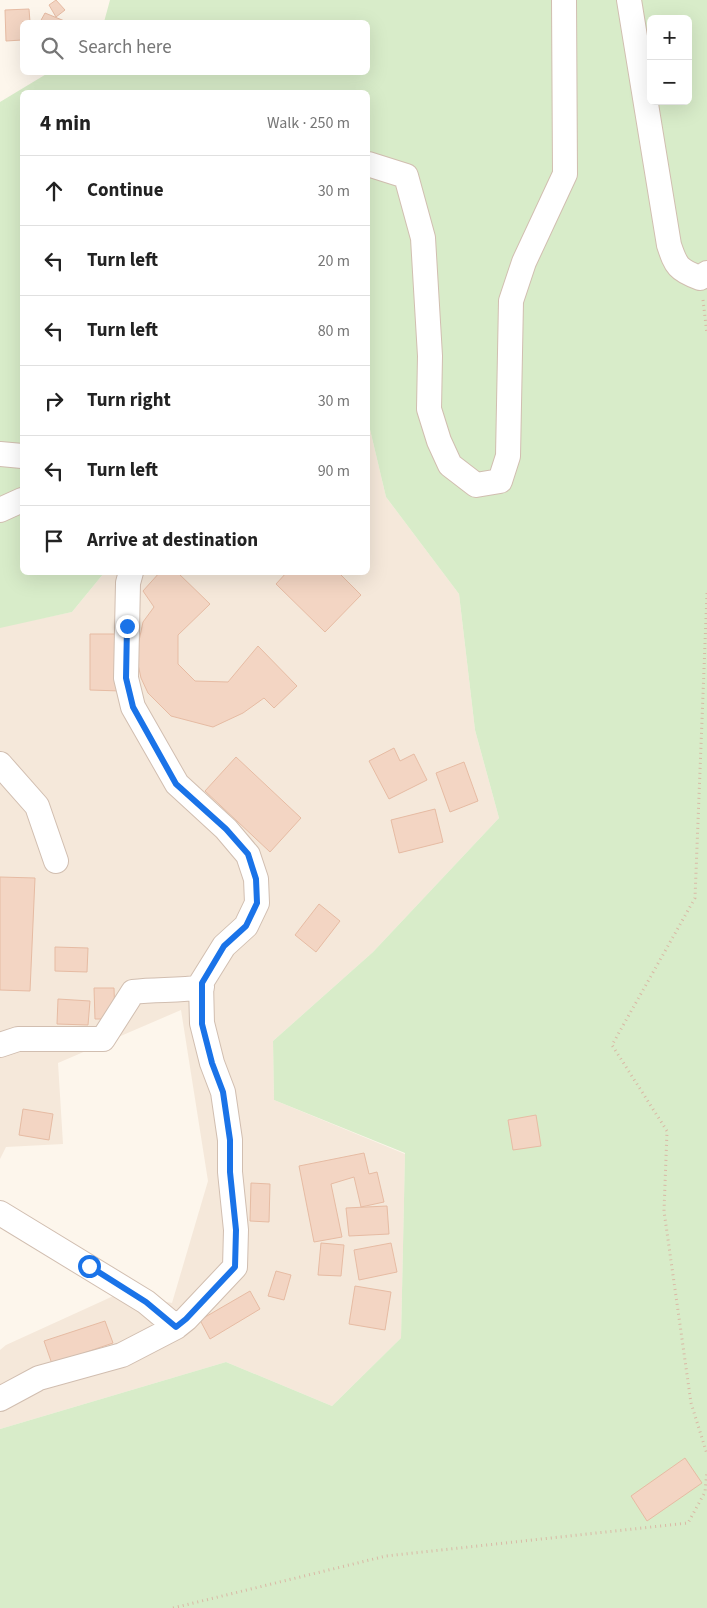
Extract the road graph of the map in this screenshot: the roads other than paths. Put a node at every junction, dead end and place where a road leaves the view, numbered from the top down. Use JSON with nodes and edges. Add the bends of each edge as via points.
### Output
{"nodes":[{"id":1,"x":564,"y":0,"type":"edge"},
{"id":2,"x":629,"y":0,"type":"edge"},
{"id":3,"x":370,"y":165,"type":"edge"},
{"id":4,"x":703,"y":276,"type":"edge"},
{"id":5,"x":0,"y":454,"type":"edge"},
{"id":6,"x":20,"y":456,"type":"edge"},
{"id":7,"x":20,"y":501,"type":"edge"},
{"id":8,"x":0,"y":510,"type":"edge"},
{"id":9,"x":130,"y":575,"type":"edge"},
{"id":10,"x":0,"y":764,"type":"edge"},
{"id":11,"x":56,"y":862,"type":"dead end"},
{"id":12,"x":202,"y":987,"type":"junction"},
{"id":13,"x":0,"y":1045,"type":"edge"},
{"id":14,"x":0,"y":1213,"type":"edge"},
{"id":15,"x":176,"y":1327,"type":"junction"},
{"id":16,"x":0,"y":1399,"type":"edge"}],
"edges":[{"from":1,"to":3,"type":"street","via":[[565,174],[524,262],[510,301],[508,456],[500,482],[476,486],[450,465],[439,441],[429,409],[430,356],[424,238],[406,176]]},
{"from":2,"to":4,"type":"street","via":[[669,245],[675,263],[684,272]]},
{"from":5,"to":6,"type":"street"},
{"from":7,"to":8,"type":"street"},
{"from":9,"to":12,"type":"street","via":[[126,678],[133,707],[176,784],[226,829],[248,854],[256,879],[257,903],[246,926],[224,946]]},
{"from":10,"to":11,"type":"street","via":[[37,806]]},
{"from":12,"to":13,"type":"street","via":[[133,992],[104,1039],[18,1039]]},
{"from":12,"to":15,"type":"street","via":[[202,1024],[223,1092],[230,1140],[235,1267]]},
{"from":14,"to":15,"type":"street","via":[[146,1302]]},
{"from":15,"to":16,"type":"street","via":[[122,1355],[39,1378]]}]}
